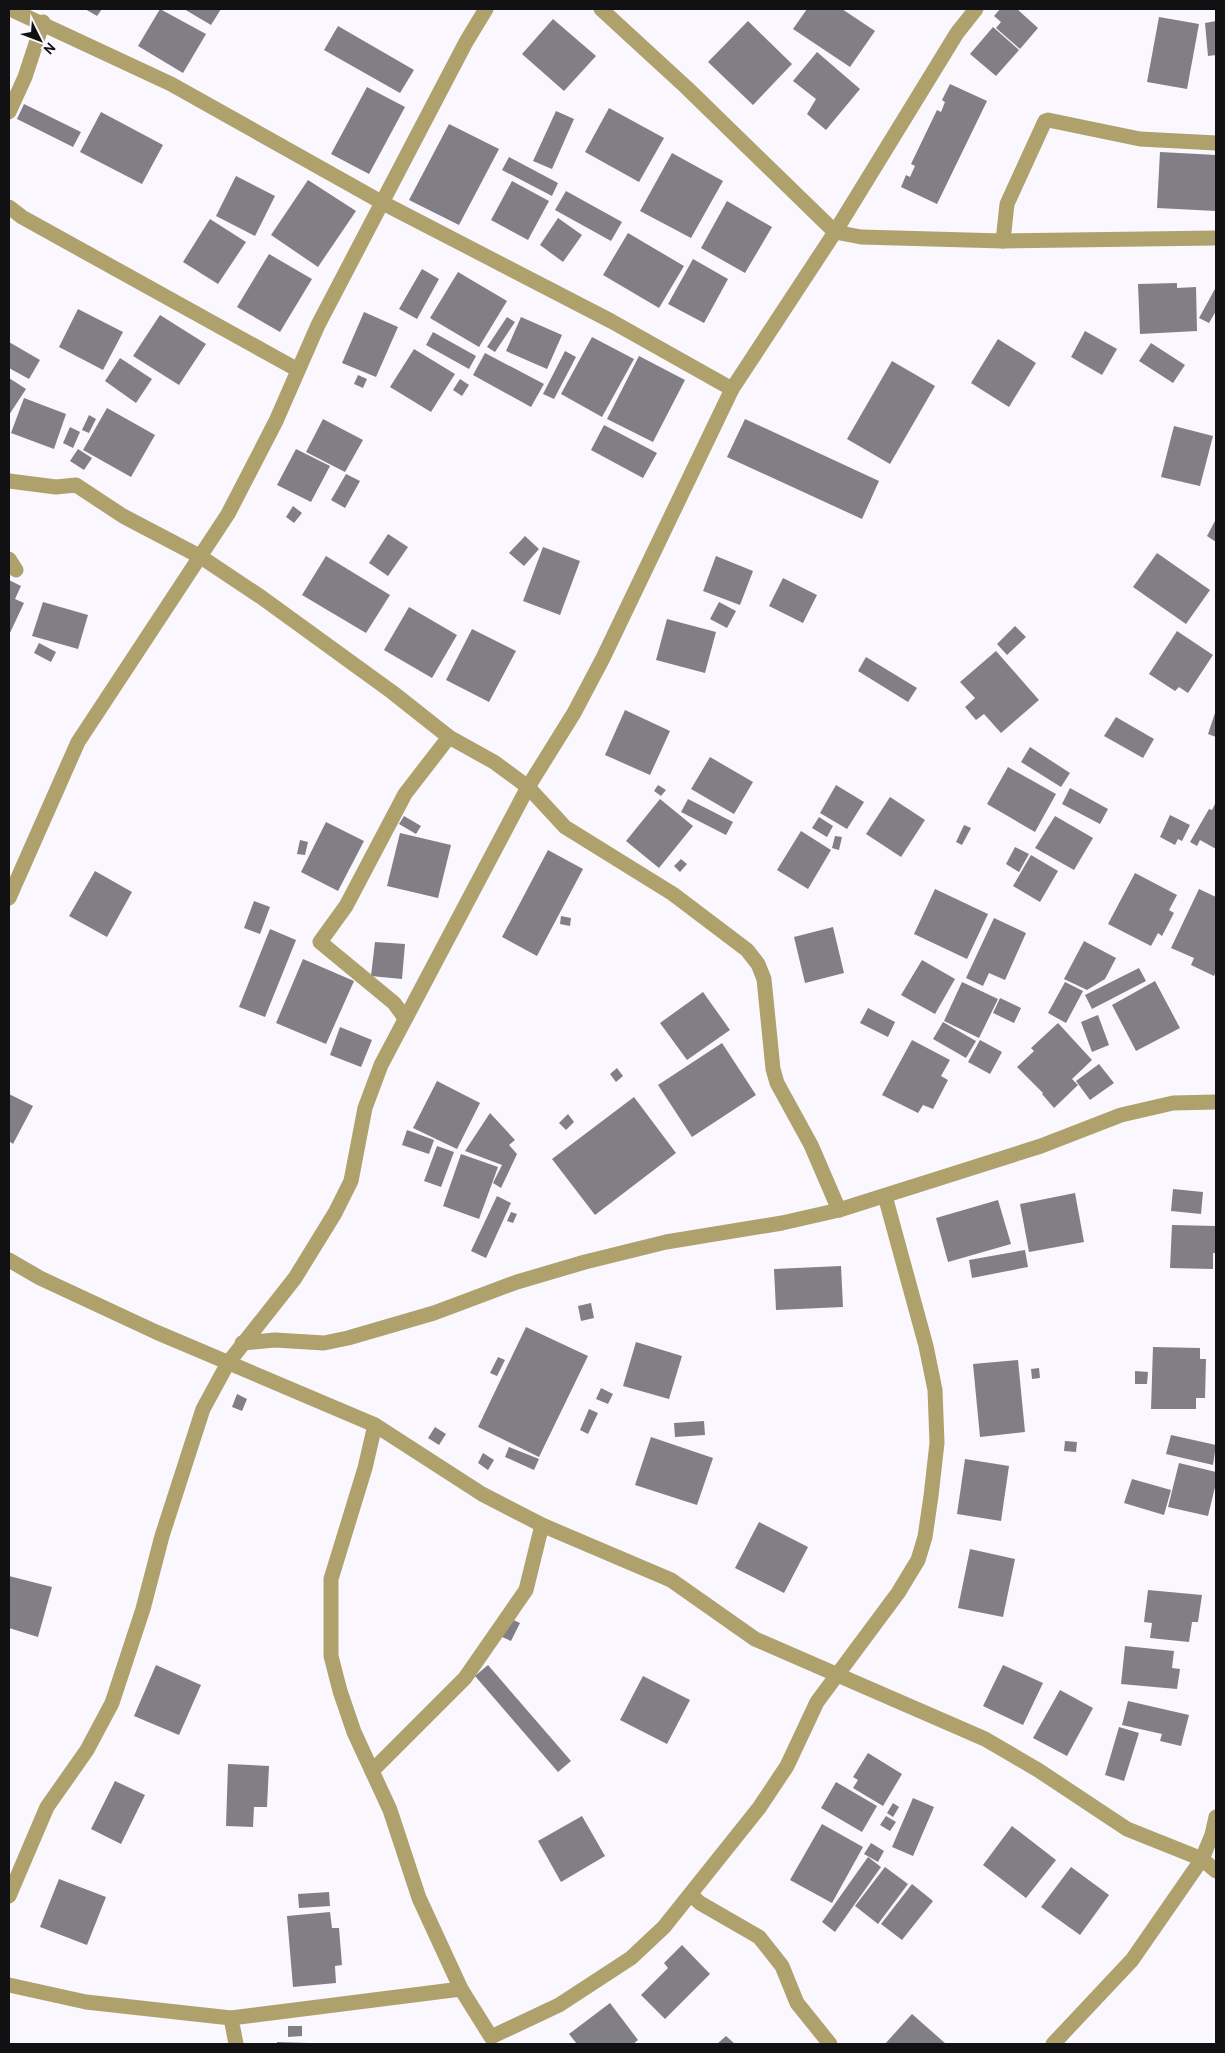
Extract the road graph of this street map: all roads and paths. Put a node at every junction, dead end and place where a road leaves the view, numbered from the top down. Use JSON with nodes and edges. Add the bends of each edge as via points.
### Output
{"nodes":[{"id":1,"x":10,"y":9,"type":"edge"},
{"id":2,"x":486,"y":9,"type":"edge"},
{"id":3,"x":601,"y":9,"type":"edge"},
{"id":4,"x":976,"y":9,"type":"edge"},
{"id":5,"x":43,"y":22,"type":"junction"},
{"id":6,"x":9,"y":112,"type":"edge"},
{"id":7,"x":1216,"y":143,"type":"edge"},
{"id":8,"x":383,"y":203,"type":"junction"},
{"id":9,"x":9,"y":207,"type":"edge"},
{"id":10,"x":835,"y":232,"type":"junction"},
{"id":11,"x":1216,"y":238,"type":"edge"},
{"id":12,"x":1004,"y":241,"type":"junction"},
{"id":13,"x":298,"y":370,"type":"junction"},
{"id":14,"x":732,"y":389,"type":"junction"},
{"id":15,"x":9,"y":481,"type":"edge"},
{"id":16,"x":201,"y":557,"type":"junction"},
{"id":17,"x":449,"y":737,"type":"junction"},
{"id":18,"x":528,"y":787,"type":"junction"},
{"id":19,"x":9,"y":898,"type":"edge"},
{"id":20,"x":405,"y":1018,"type":"junction"},
{"id":21,"x":1216,"y":1102,"type":"edge"},
{"id":22,"x":885,"y":1196,"type":"junction"},
{"id":23,"x":839,"y":1210,"type":"junction"},
{"id":24,"x":9,"y":1260,"type":"edge"},
{"id":25,"x":242,"y":1343,"type":"junction"},
{"id":26,"x":228,"y":1363,"type":"junction"},
{"id":27,"x":375,"y":1424,"type":"junction"},
{"id":28,"x":542,"y":1525,"type":"junction"},
{"id":29,"x":838,"y":1675,"type":"junction"},
{"id":30,"x":372,"y":1771,"type":"junction"},
{"id":31,"x":1216,"y":1817,"type":"edge"},
{"id":32,"x":26,"y":1859,"type":"junction"},
{"id":33,"x":1202,"y":1859,"type":"junction"},
{"id":34,"x":9,"y":1870,"type":"edge"},
{"id":35,"x":1216,"y":1871,"type":"edge"},
{"id":36,"x":691,"y":1895,"type":"junction"},
{"id":37,"x":9,"y":1896,"type":"edge"},
{"id":38,"x":9,"y":1985,"type":"edge"},
{"id":39,"x":461,"y":1989,"type":"junction"},
{"id":40,"x":231,"y":2018,"type":"junction"},
{"id":41,"x":490,"y":2041,"type":"edge"},
{"id":42,"x":236,"y":2044,"type":"edge"},
{"id":43,"x":830,"y":2044,"type":"edge"},
{"id":44,"x":1053,"y":2044,"type":"edge"}],
"edges":[{"from":1,"to":5,"type":"street"},
{"from":2,"to":8,"type":"street"},
{"from":3,"to":10,"type":"street","via":[[688,88]]},
{"from":4,"to":10,"type":"street","via":[[957,33]]},
{"from":5,"to":6,"type":"street","via":[[25,78]]},
{"from":5,"to":8,"type":"street","via":[[171,84]]},
{"from":7,"to":12,"type":"street","via":[[1140,139],[1045,121],[1007,204]]},
{"from":8,"to":13,"type":"street","via":[[318,325]]},
{"from":8,"to":14,"type":"street","via":[[611,321]]},
{"from":9,"to":13,"type":"street"},
{"from":10,"to":12,"type":"street","via":[[861,237]]},
{"from":10,"to":14,"type":"street"},
{"from":11,"to":12,"type":"street"},
{"from":13,"to":16,"type":"street","via":[[276,421],[228,514]]},
{"from":14,"to":18,"type":"street","via":[[603,658],[574,713]]},
{"from":15,"to":16,"type":"street","via":[[56,487],[76,485],[124,516]]},
{"from":16,"to":17,"type":"street","via":[[326,642]]},
{"from":16,"to":19,"type":"street","via":[[78,742]]},
{"from":17,"to":18,"type":"street","via":[[494,762]]},
{"from":17,"to":20,"type":"street","via":[[405,794],[346,906],[320,942],[394,1003]]},
{"from":18,"to":20,"type":"street"},
{"from":18,"to":23,"type":"street","via":[[565,827],[697,911],[747,950],[758,964],[764,979],[777,1083],[811,1145]]},
{"from":20,"to":25,"type":"street","via":[[381,1065],[365,1108],[351,1181],[339,1205],[295,1278]]},
{"from":21,"to":22,"type":"street","via":[[1173,1103],[1121,1115],[1041,1146]]},
{"from":22,"to":23,"type":"street"},
{"from":22,"to":29,"type":"street","via":[[922,1329],[935,1390],[935,1461],[925,1537],[918,1560]]},
{"from":23,"to":25,"type":"street","via":[[666,1242],[585,1262],[517,1282],[434,1313],[332,1342],[305,1344],[275,1340]]},
{"from":24,"to":26,"type":"street","via":[[84,1299]]},
{"from":25,"to":26,"type":"street"},
{"from":26,"to":27,"type":"street"},
{"from":26,"to":32,"type":"street","via":[[203,1409],[112,1703],[87,1750],[47,1807]]},
{"from":27,"to":28,"type":"street","via":[[482,1494]]},
{"from":27,"to":30,"type":"street","via":[[331,1579],[330,1621],[331,1656],[340,1691]]},
{"from":28,"to":29,"type":"street","via":[[670,1580],[756,1639]]},
{"from":28,"to":30,"type":"street","via":[[526,1590],[515,1606],[465,1678]]},
{"from":29,"to":33,"type":"street","via":[[985,1739],[1127,1829]]},
{"from":29,"to":36,"type":"street","via":[[817,1702],[787,1766],[759,1808]]},
{"from":30,"to":39,"type":"street","via":[[390,1810],[419,1898]]},
{"from":31,"to":33,"type":"street"},
{"from":32,"to":34,"type":"street"},
{"from":32,"to":37,"type":"street"},
{"from":33,"to":35,"type":"street"},
{"from":33,"to":44,"type":"street","via":[[1132,1960]]},
{"from":36,"to":41,"type":"street","via":[[664,1928],[631,1958],[559,2005]]},
{"from":36,"to":43,"type":"street","via":[[758,1937],[782,1966],[797,2002]]},
{"from":38,"to":40,"type":"street","via":[[86,2002]]},
{"from":39,"to":40,"type":"street"},
{"from":39,"to":41,"type":"street"},
{"from":40,"to":42,"type":"street"}]}
